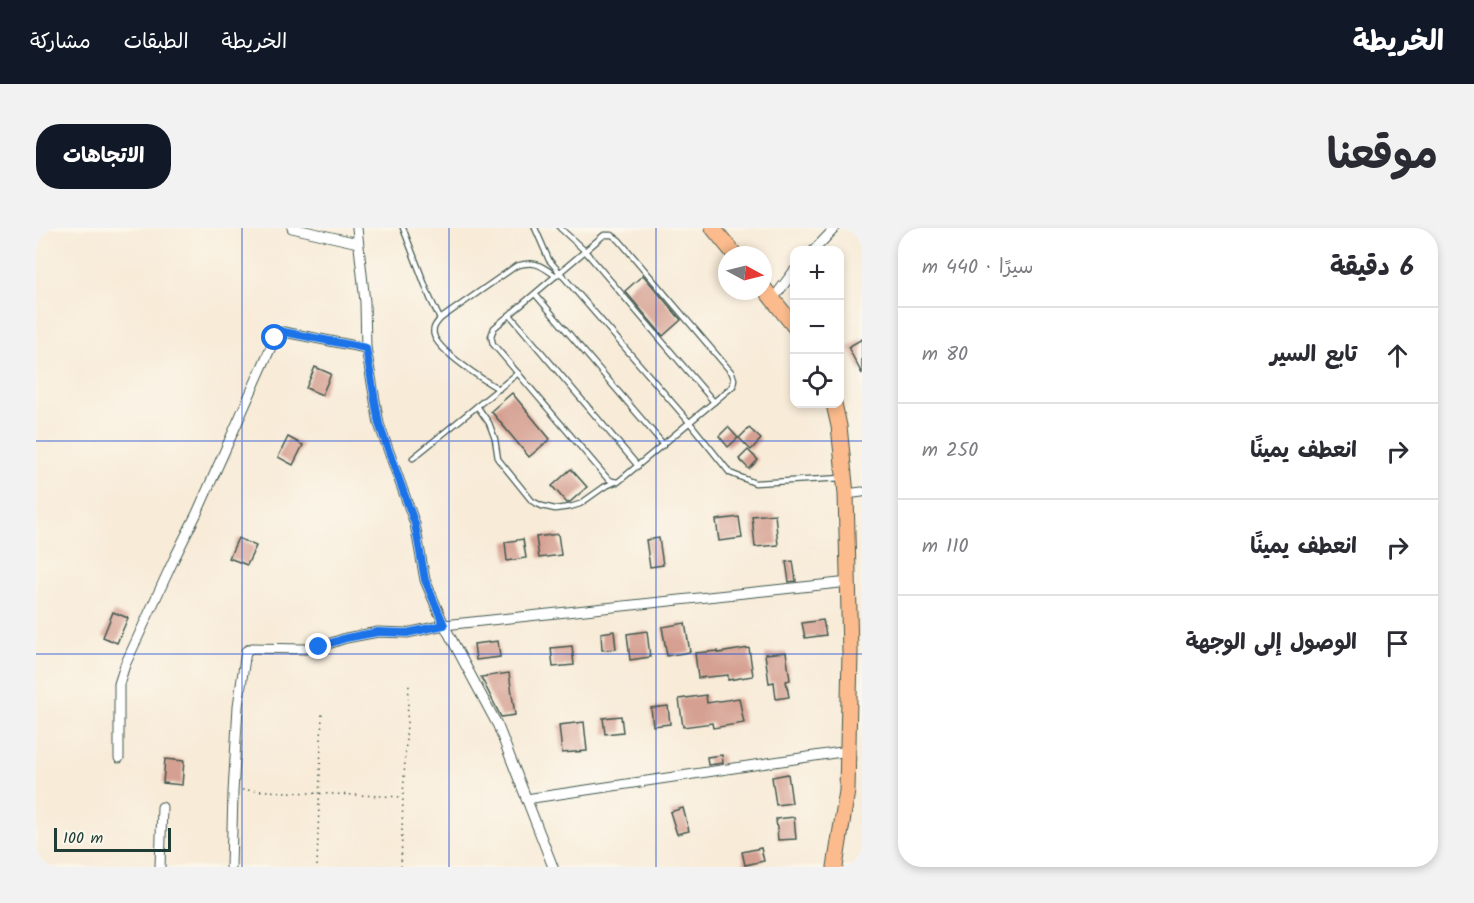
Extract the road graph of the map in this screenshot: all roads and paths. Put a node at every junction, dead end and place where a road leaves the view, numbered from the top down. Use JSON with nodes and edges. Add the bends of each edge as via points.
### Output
{"nodes":[{"id":1,"x":292,"y":228,"type":"edge"},
{"id":2,"x":357,"y":228,"type":"edge"},
{"id":3,"x":403,"y":228,"type":"edge"},
{"id":4,"x":535,"y":228,"type":"edge"},
{"id":5,"x":560,"y":228,"type":"edge"},
{"id":6,"x":712,"y":228,"type":"edge"},
{"id":7,"x":835,"y":228,"type":"edge"},
{"id":8,"x":358,"y":243,"type":"junction"},
{"id":9,"x":727,"y":246,"type":"edge"},
{"id":10,"x":818,"y":246,"type":"edge"},
{"id":11,"x":585,"y":252,"type":"junction"},
{"id":12,"x":561,"y":272,"type":"junction"},
{"id":13,"x":556,"y":276,"type":"junction"},
{"id":14,"x":790,"y":276,"type":"edge"},
{"id":15,"x":772,"y":290,"type":"edge"},
{"id":16,"x":535,"y":294,"type":"junction"},
{"id":17,"x":772,"y":298,"type":"edge"},
{"id":18,"x":510,"y":315,"type":"junction"},
{"id":19,"x":440,"y":319,"type":"junction"},
{"id":20,"x":790,"y":320,"type":"edge"},
{"id":21,"x":366,"y":348,"type":"junction"},
{"id":22,"x":518,"y":373,"type":"junction"},
{"id":23,"x":499,"y":388,"type":"junction"},
{"id":24,"x":714,"y":402,"type":"junction"},
{"id":25,"x":477,"y":406,"type":"junction"},
{"id":26,"x":835,"y":408,"type":"edge"},
{"id":27,"x":690,"y":423,"type":"junction"},
{"id":28,"x":664,"y":445,"type":"junction"},
{"id":29,"x":413,"y":458,"type":"dead end"},
{"id":30,"x":638,"y":466,"type":"junction"},
{"id":31,"x":844,"y":477,"type":"junction"},
{"id":32,"x":615,"y":482,"type":"junction"},
{"id":33,"x":854,"y":493,"type":"edge"},
{"id":34,"x":849,"y":582,"type":"junction"},
{"id":35,"x":444,"y":625,"type":"junction"},
{"id":36,"x":409,"y":686,"type":"dead end"},
{"id":37,"x":322,"y":712,"type":"dead end"},
{"id":38,"x":848,"y":750,"type":"junction"},
{"id":39,"x":120,"y":758,"type":"dead end"},
{"id":40,"x":233,"y":793,"type":"junction"},
{"id":41,"x":320,"y":793,"type":"junction"},
{"id":42,"x":403,"y":797,"type":"junction"},
{"id":43,"x":526,"y":799,"type":"junction"},
{"id":44,"x":162,"y":807,"type":"dead end"},
{"id":45,"x":317,"y":866,"type":"edge"},
{"id":46,"x":160,"y":867,"type":"edge"},
{"id":47,"x":231,"y":867,"type":"edge"},
{"id":48,"x":401,"y":867,"type":"edge"},
{"id":49,"x":553,"y":867,"type":"edge"},
{"id":50,"x":835,"y":867,"type":"edge"}],
"edges":[{"from":1,"to":8,"type":"street"},
{"from":2,"to":8,"type":"street"},
{"from":3,"to":19,"type":"lane"},
{"from":4,"to":12,"type":"lane","via":[[549,260]]},
{"from":5,"to":11,"type":"lane"},
{"from":6,"to":9,"type":"highway"},
{"from":7,"to":10,"type":"street"},
{"from":8,"to":21,"type":"street"},
{"from":11,"to":12,"type":"lane"},
{"from":11,"to":24,"type":"lane"},
{"from":11,"to":24,"type":"lane","via":[[604,235],[619,240],[734,376],[734,386]]},
{"from":12,"to":13,"type":"lane"},
{"from":12,"to":27,"type":"lane"},
{"from":13,"to":16,"type":"lane"},
{"from":13,"to":19,"type":"lane","via":[[536,264],[516,266]]},
{"from":14,"to":15,"type":"street"},
{"from":16,"to":18,"type":"lane"},
{"from":16,"to":28,"type":"lane"},
{"from":17,"to":20,"type":"highway"},
{"from":18,"to":22,"type":"lane","via":[[494,328],[491,336],[493,344]]},
{"from":18,"to":30,"type":"lane"},
{"from":19,"to":23,"type":"lane","via":[[433,334],[438,342]]},
{"from":21,"to":35,"type":"street","via":[[379,424],[415,524],[425,580]]},
{"from":21,"to":39,"type":"street","via":[[284,332],[275,338],[125,665],[119,684]]},
{"from":22,"to":23,"type":"lane"},
{"from":22,"to":32,"type":"lane","via":[[607,478]]},
{"from":23,"to":25,"type":"lane"},
{"from":24,"to":27,"type":"lane"},
{"from":25,"to":29,"type":"lane"},
{"from":25,"to":32,"type":"lane","via":[[489,423],[498,459],[532,501],[555,509],[570,507]]},
{"from":26,"to":31,"type":"highway"},
{"from":27,"to":28,"type":"lane"},
{"from":27,"to":31,"type":"lane","via":[[730,473],[743,479],[771,483]]},
{"from":28,"to":30,"type":"lane"},
{"from":30,"to":32,"type":"lane"},
{"from":31,"to":33,"type":"highway"},
{"from":33,"to":34,"type":"highway"},
{"from":34,"to":35,"type":"street"},
{"from":34,"to":38,"type":"highway"},
{"from":35,"to":40,"type":"street","via":[[407,633],[378,632],[304,649],[246,651]]},
{"from":35,"to":43,"type":"street","via":[[498,726]]},
{"from":36,"to":42,"type":"path"},
{"from":37,"to":41,"type":"path"},
{"from":38,"to":43,"type":"street"},
{"from":38,"to":50,"type":"highway","via":[[847,791]]},
{"from":40,"to":41,"type":"path","via":[[244,789]]},
{"from":40,"to":47,"type":"street"},
{"from":41,"to":42,"type":"path"},
{"from":41,"to":45,"type":"path"},
{"from":42,"to":48,"type":"path"},
{"from":43,"to":49,"type":"street"},
{"from":44,"to":46,"type":"street"}]}
